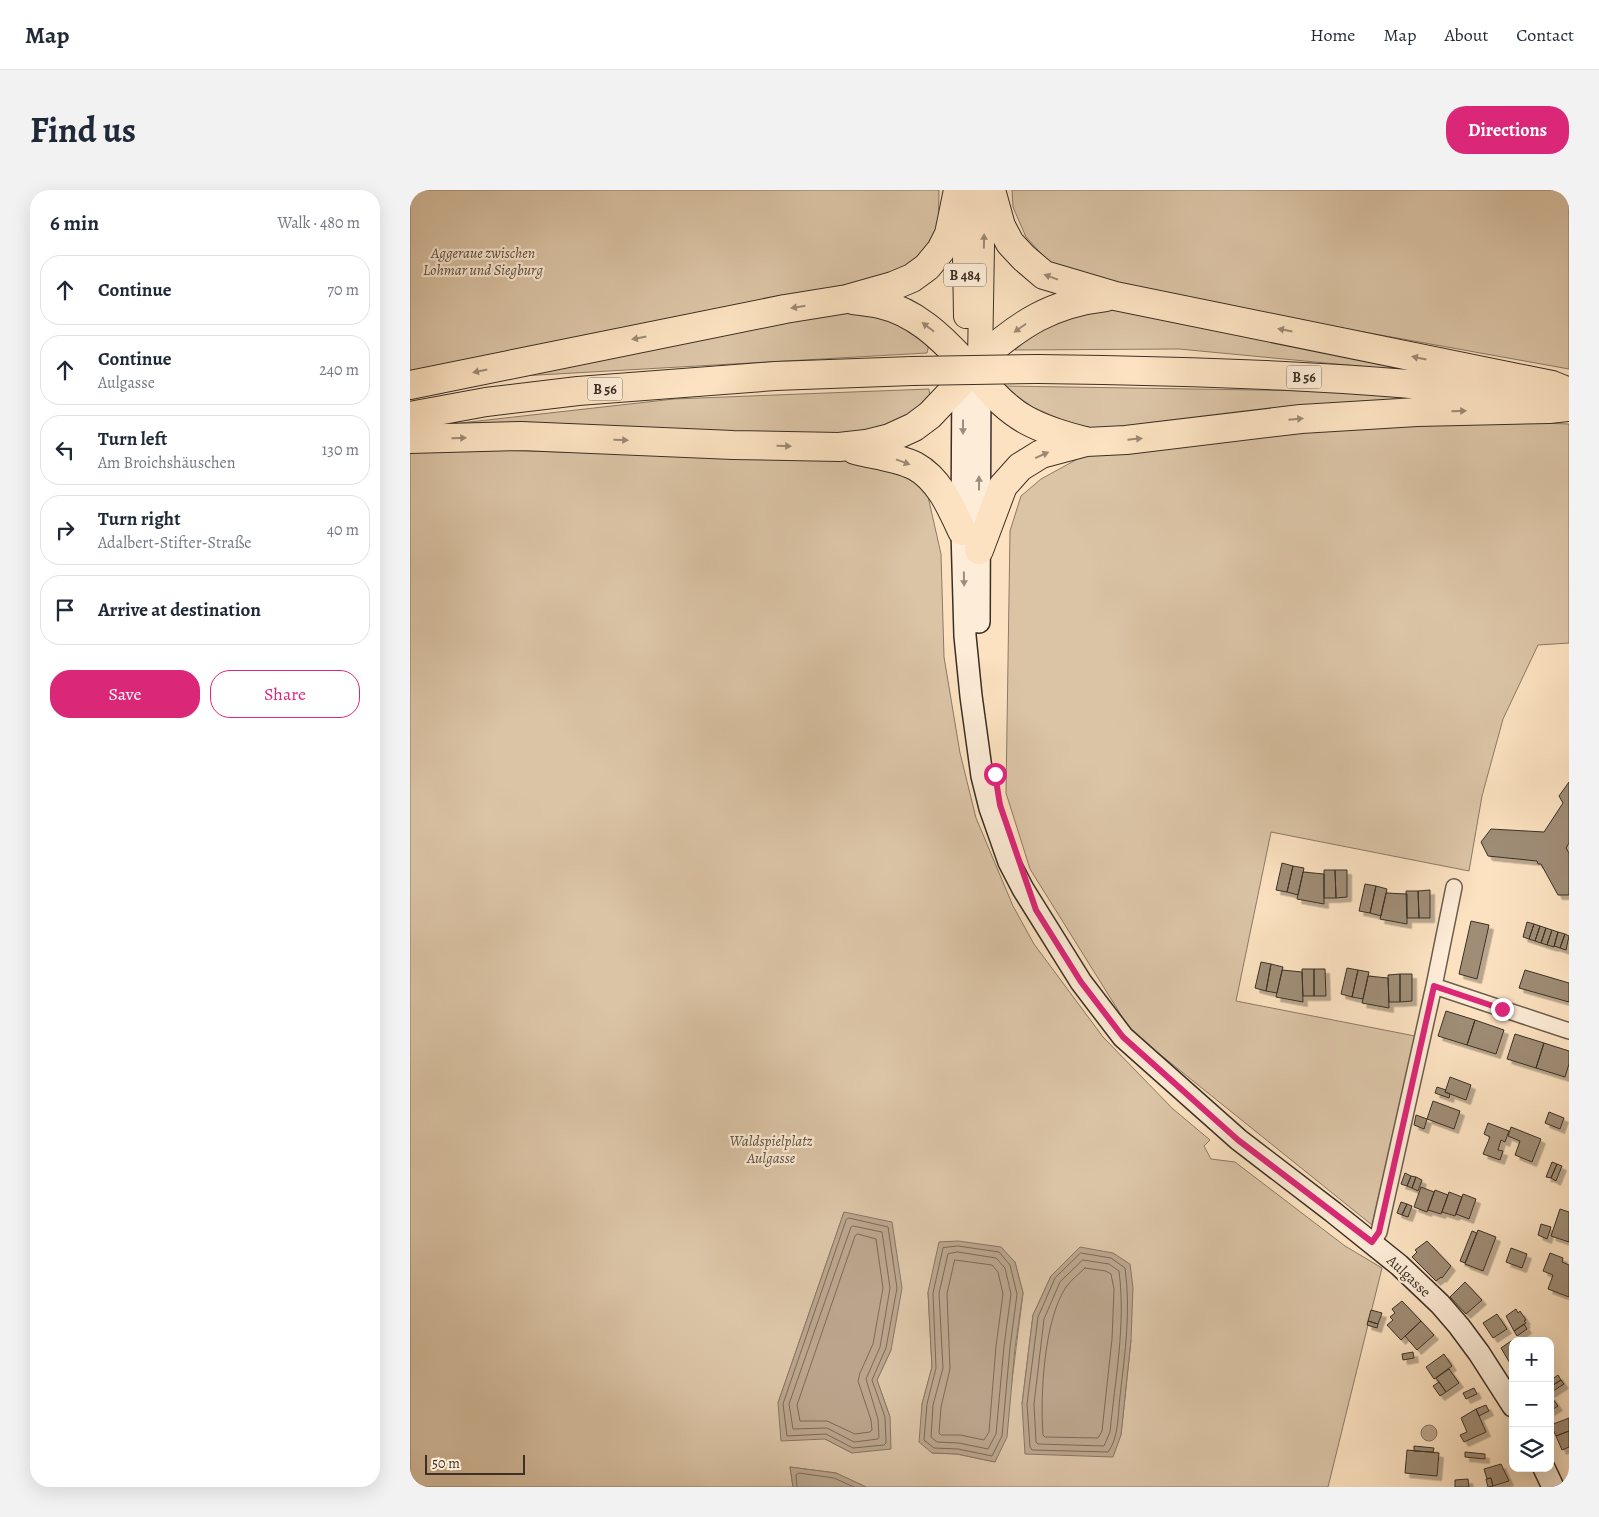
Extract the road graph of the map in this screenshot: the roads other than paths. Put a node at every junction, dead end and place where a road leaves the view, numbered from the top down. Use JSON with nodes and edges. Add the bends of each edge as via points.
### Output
{"nodes":[{"id":1,"x":958,"y":190,"type":"edge"},
{"id":2,"x":964,"y":190,"type":"edge"},
{"id":3,"x":983,"y":190,"type":"edge"},
{"id":4,"x":992,"y":190,"type":"edge"},
{"id":5,"x":1115,"y":296,"type":"junction"},
{"id":6,"x":847,"y":299,"type":"junction"},
{"id":7,"x":972,"y":370,"type":"junction"},
{"id":8,"x":410,"y":385,"type":"edge"},
{"id":9,"x":1569,"y":392,"type":"edge"},
{"id":10,"x":1569,"y":400,"type":"edge"},
{"id":11,"x":486,"y":402,"type":"junction"},
{"id":12,"x":410,"y":406,"type":"edge"},
{"id":13,"x":1569,"y":407,"type":"edge"},
{"id":14,"x":410,"y":416,"type":"edge"},
{"id":15,"x":410,"y":439,"type":"edge"},
{"id":16,"x":1086,"y":442,"type":"junction"},
{"id":17,"x":839,"y":447,"type":"junction"},
{"id":18,"x":971,"y":540,"type":"junction"},
{"id":19,"x":1454,"y":887,"type":"dead end"},
{"id":20,"x":1434,"y":986,"type":"junction"},
{"id":21,"x":1569,"y":1031,"type":"edge"},
{"id":22,"x":1372,"y":1242,"type":"junction"},
{"id":23,"x":1509,"y":1400,"type":"edge"},
{"id":24,"x":1546,"y":1472,"type":"edge"},
{"id":25,"x":1553,"y":1487,"type":"edge"}],
"edges":[{"from":1,"to":6,"type":"highway","via":[[949,234],[927,267],[893,286]]},
{"from":2,"to":7,"type":"main road","number":"B 484"},
{"from":7,"to":3,"type":"main road","number":"B 484","one_way":true,"via":[[984,237]]},
{"from":5,"to":4,"type":"highway","one_way":true,"via":[[1044,275],[1024,258],[1010,243],[1001,226]]},
{"from":5,"to":7,"type":"highway","one_way":true,"via":[[1062,305],[1036,317],[999,343]]},
{"from":9,"to":5,"type":"highway","one_way":true,"via":[[1552,385]]},
{"from":7,"to":6,"type":"highway","one_way":true,"via":[[939,335],[916,319],[881,304]]},
{"from":6,"to":8,"type":"highway","one_way":true},
{"from":7,"to":16,"type":"highway","via":[[996,398],[1024,420]]},
{"from":7,"to":17,"type":"highway","via":[[930,415],[914,427],[890,438]]},
{"from":7,"to":18,"type":"main road","name":"Aulgasse"},
{"from":10,"to":11,"type":"highway","number":"B 56","bridge":true,"via":[[1324,377],[1038,369],[775,376],[578,391]]},
{"from":11,"to":12,"type":"highway","number":"B 56"},
{"from":11,"to":14,"type":"highway","number":"B 56"},
{"from":16,"to":13,"type":"highway","one_way":true,"via":[[1301,419]]},
{"from":15,"to":17,"type":"highway","one_way":true,"via":[[521,436]]},
{"from":18,"to":16,"type":"highway","one_way":true,"via":[[1003,486],[1020,467],[1041,454]]},
{"from":17,"to":18,"type":"highway","one_way":true,"via":[[916,467],[941,490]]},
{"from":18,"to":22,"type":"main road","name":"Aulgasse","via":[[965,636],[976,740],[990,808],[1009,862],[1023,889],[1081,982],[1123,1037],[1238,1140]]},
{"from":19,"to":20,"type":"street"},
{"from":20,"to":21,"type":"street"},
{"from":20,"to":22,"type":"street","via":[[1379,1232]]},
{"from":22,"to":23,"type":"main road","name":"Aulgasse","via":[[1400,1265],[1460,1326]]},
{"from":24,"to":25,"type":"main road"}]}
